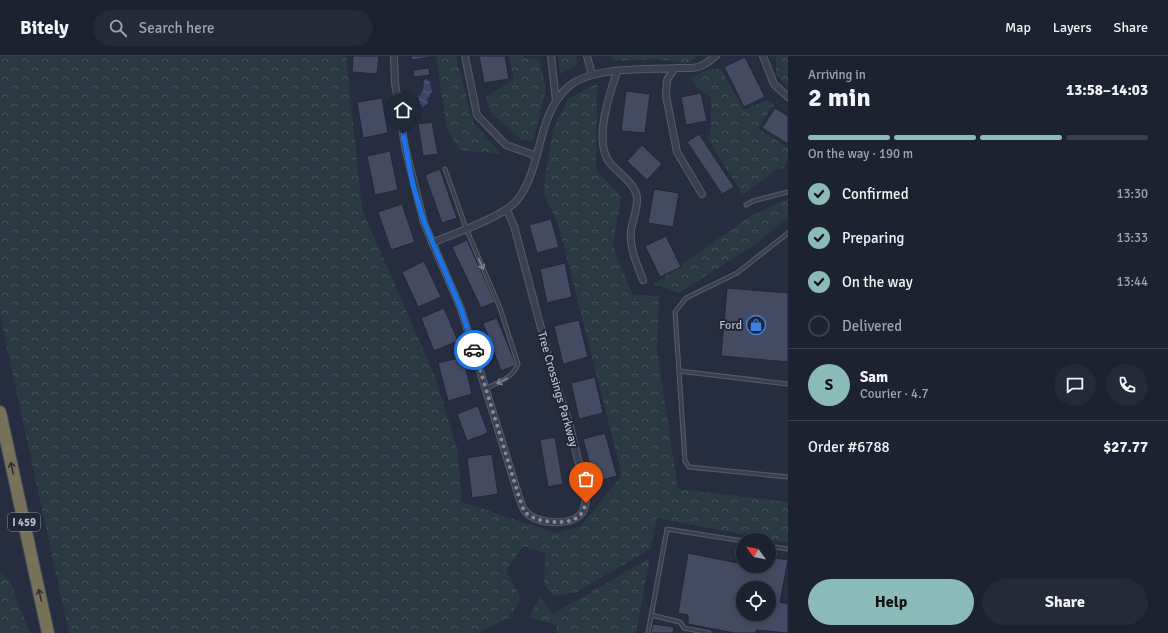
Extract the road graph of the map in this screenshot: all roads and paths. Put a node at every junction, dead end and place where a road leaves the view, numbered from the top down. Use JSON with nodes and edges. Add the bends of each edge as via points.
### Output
{"nodes":[{"id":1,"x":394,"y":56,"type":"edge"},
{"id":2,"x":465,"y":56,"type":"edge"},
{"id":3,"x":551,"y":56,"type":"edge"},
{"id":4,"x":587,"y":56,"type":"edge"},
{"id":5,"x":716,"y":56,"type":"edge"},
{"id":6,"x":763,"y":56,"type":"edge"},
{"id":7,"x":674,"y":69,"type":"junction"},
{"id":8,"x":617,"y":72,"type":"junction"},
{"id":9,"x":592,"y":75,"type":"junction"},
{"id":10,"x":788,"y":97,"type":"edge"},
{"id":11,"x":556,"y":101,"type":"junction"},
{"id":12,"x":537,"y":156,"type":"junction"},
{"id":13,"x":445,"y":169,"type":"dead end"},
{"id":14,"x":788,"y":192,"type":"edge"},
{"id":15,"x":702,"y":194,"type":"dead end"},
{"id":16,"x":746,"y":205,"type":"dead end"},
{"id":17,"x":507,"y":210,"type":"junction"},
{"id":18,"x":466,"y":228,"type":"junction"},
{"id":19,"x":788,"y":232,"type":"edge"},
{"id":20,"x":432,"y":243,"type":"junction"},
{"id":21,"x":643,"y":280,"type":"dead end"},
{"id":22,"x":679,"y":371,"type":"junction"},
{"id":23,"x":788,"y":384,"type":"edge"},
{"id":24,"x":487,"y":388,"type":"junction"},
{"id":25,"x":0,"y":412,"type":"edge"},
{"id":26,"x":788,"y":476,"type":"edge"},
{"id":27,"x":736,"y":540,"type":"edge"},
{"id":28,"x":776,"y":547,"type":"edge"},
{"id":29,"x":788,"y":549,"type":"edge"},
{"id":30,"x":651,"y":615,"type":"junction"},
{"id":31,"x":684,"y":628,"type":"junction"},
{"id":32,"x":48,"y":633,"type":"edge"},
{"id":33,"x":648,"y":633,"type":"edge"},
{"id":34,"x":683,"y":633,"type":"edge"},
{"id":35,"x":709,"y":633,"type":"edge"}],
"edges":[{"from":1,"to":20,"type":"street","name":"Tree Crossings Parkway","via":[[395,82],[405,148]]},
{"from":2,"to":12,"type":"street","via":[[477,115],[506,145]]},
{"from":3,"to":11,"type":"street"},
{"from":4,"to":9,"type":"street"},
{"from":5,"to":7,"type":"street","via":[[700,67]]},
{"from":6,"to":10,"type":"street","via":[[774,84]]},
{"from":7,"to":8,"type":"street"},
{"from":7,"to":15,"type":"street","via":[[667,80],[666,96],[677,152]]},
{"from":8,"to":9,"type":"street"},
{"from":8,"to":21,"type":"street","via":[[608,96],[603,150],[610,163],[634,188],[637,197],[631,232],[632,252]]},
{"from":9,"to":11,"type":"street","via":[[568,87]]},
{"from":11,"to":12,"type":"street","via":[[547,120]]},
{"from":12,"to":17,"type":"street","via":[[528,182],[518,200]]},
{"from":13,"to":18,"type":"lane"},
{"from":14,"to":16,"type":"lane"},
{"from":17,"to":18,"type":"street"},
{"from":17,"to":24,"type":"street","name":"Tree Crossings Parkway","via":[[514,226],[586,492],[586,503],[581,515],[554,523],[525,512]]},
{"from":18,"to":20,"type":"street"},
{"from":18,"to":24,"type":"lane","one_way":true,"via":[[500,308],[518,364],[508,378]]},
{"from":19,"to":22,"type":"lane","via":[[737,273],[686,298],[680,304],[675,312]]},
{"from":20,"to":24,"type":"street","name":"Tree Crossings Parkway","via":[[461,309]]},
{"from":22,"to":23,"type":"lane"},
{"from":22,"to":26,"type":"lane","via":[[685,461],[689,467]]},
{"from":32,"to":25,"type":"highway","number":"I 459","one_way":true},
{"from":27,"to":30,"type":"lane","via":[[667,528]]},
{"from":28,"to":29,"type":"lane"},
{"from":30,"to":31,"type":"lane","via":[[680,622]]},
{"from":30,"to":33,"type":"lane"},
{"from":31,"to":34,"type":"lane"},
{"from":31,"to":35,"type":"lane"}]}
